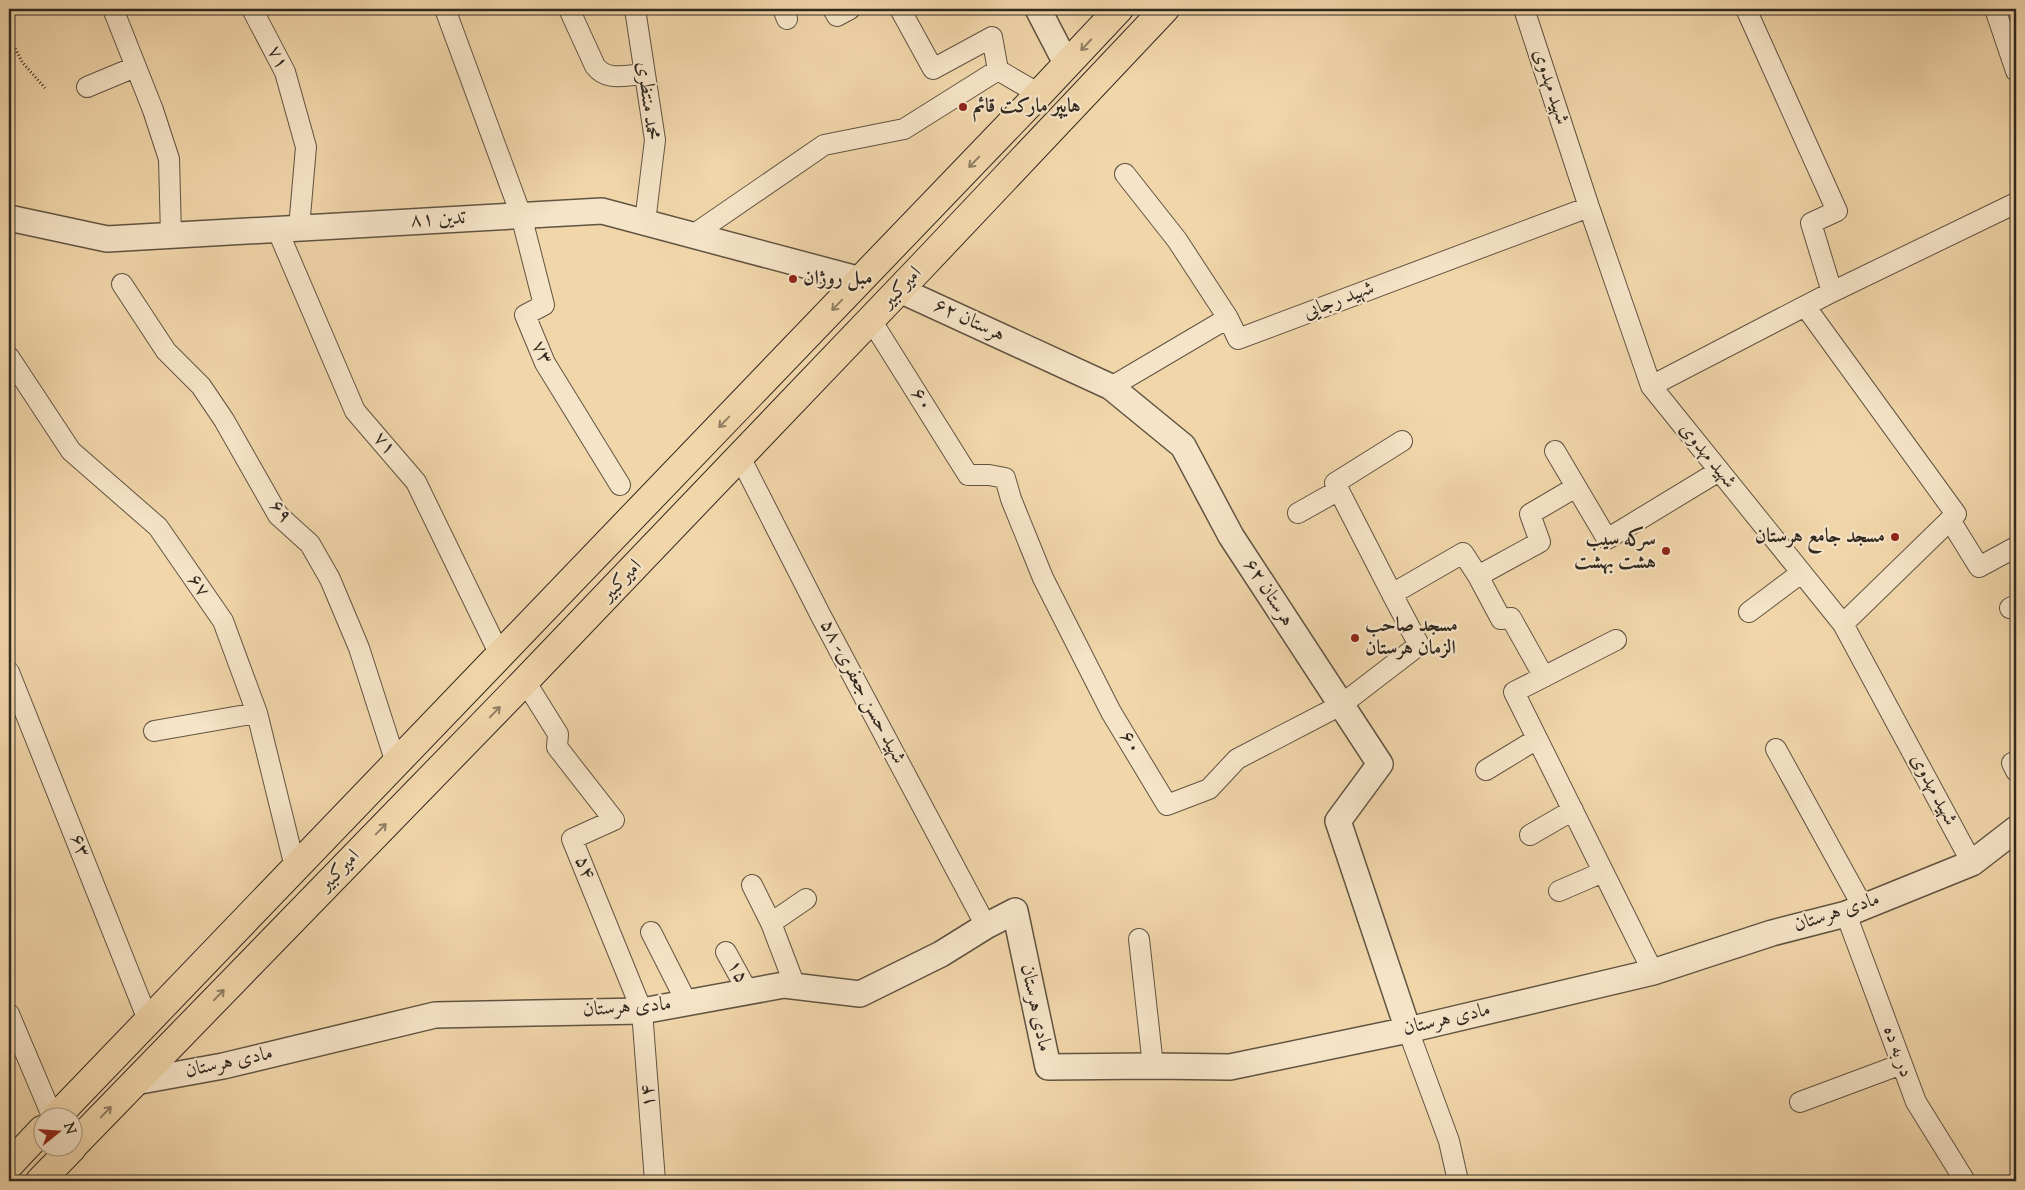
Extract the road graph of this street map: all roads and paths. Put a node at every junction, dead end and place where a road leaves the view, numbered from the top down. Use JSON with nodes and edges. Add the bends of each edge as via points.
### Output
{"nodes":[{"id":1,"x":113,"y":9,"type":"edge"},
{"id":2,"x":252,"y":9,"type":"edge"},
{"id":3,"x":445,"y":9,"type":"edge"},
{"id":4,"x":569,"y":9,"type":"edge"},
{"id":5,"x":635,"y":9,"type":"edge"},
{"id":6,"x":833,"y":9,"type":"edge"},
{"id":7,"x":850,"y":9,"type":"edge"},
{"id":8,"x":900,"y":9,"type":"edge"},
{"id":9,"x":1038,"y":9,"type":"edge"},
{"id":10,"x":1119,"y":9,"type":"edge"},
{"id":11,"x":1165,"y":9,"type":"edge"},
{"id":12,"x":1524,"y":9,"type":"edge"},
{"id":13,"x":1746,"y":9,"type":"edge"},
{"id":14,"x":1995,"y":9,"type":"edge"},
{"id":15,"x":9,"y":36,"type":"edge"},
{"id":16,"x":1067,"y":65,"type":"junction"},
{"id":17,"x":135,"y":67,"type":"junction"},
{"id":18,"x":998,"y":70,"type":"junction"},
{"id":19,"x":2016,"y":71,"type":"edge"},
{"id":20,"x":645,"y":74,"type":"junction"},
{"id":21,"x":88,"y":87,"type":"dead end"},
{"id":22,"x":45,"y":88,"type":"dead end"},
{"id":23,"x":1039,"y":94,"type":"junction"},
{"id":24,"x":1125,"y":174,"type":"dead end"},
{"id":25,"x":2016,"y":203,"type":"edge"},
{"id":26,"x":1588,"y":207,"type":"junction"},
{"id":27,"x":521,"y":215,"type":"junction"},
{"id":28,"x":9,"y":218,"type":"edge"},
{"id":29,"x":645,"y":222,"type":"junction"},
{"id":30,"x":288,"y":228,"type":"junction"},
{"id":31,"x":171,"y":235,"type":"junction"},
{"id":32,"x":693,"y":235,"type":"junction"},
{"id":33,"x":861,"y":280,"type":"junction"},
{"id":34,"x":122,"y":284,"type":"dead end"},
{"id":35,"x":900,"y":290,"type":"junction"},
{"id":36,"x":1832,"y":292,"type":"junction"},
{"id":37,"x":1805,"y":306,"type":"junction"},
{"id":38,"x":1228,"y":318,"type":"junction"},
{"id":39,"x":871,"y":320,"type":"junction"},
{"id":40,"x":9,"y":357,"type":"edge"},
{"id":41,"x":1651,"y":386,"type":"junction"},
{"id":42,"x":1112,"y":387,"type":"junction"},
{"id":43,"x":1402,"y":441,"type":"dead end"},
{"id":44,"x":1555,"y":451,"type":"dead end"},
{"id":45,"x":740,"y":457,"type":"junction"},
{"id":46,"x":1719,"y":471,"type":"junction"},
{"id":47,"x":620,"y":486,"type":"dead end"},
{"id":48,"x":1576,"y":487,"type":"junction"},
{"id":49,"x":1338,"y":490,"type":"junction"},
{"id":50,"x":1298,"y":513,"type":"dead end"},
{"id":51,"x":1950,"y":520,"type":"junction"},
{"id":52,"x":2016,"y":547,"type":"edge"},
{"id":53,"x":1801,"y":573,"type":"junction"},
{"id":54,"x":1478,"y":576,"type":"junction"},
{"id":55,"x":1392,"y":594,"type":"junction"},
{"id":56,"x":1749,"y":612,"type":"dead end"},
{"id":57,"x":1843,"y":624,"type":"junction"},
{"id":58,"x":1616,"y":640,"type":"dead end"},
{"id":59,"x":500,"y":655,"type":"junction"},
{"id":60,"x":9,"y":672,"type":"edge"},
{"id":61,"x":1544,"y":677,"type":"junction"},
{"id":62,"x":525,"y":681,"type":"junction"},
{"id":63,"x":1340,"y":704,"type":"junction"},
{"id":64,"x":257,"y":712,"type":"junction"},
{"id":65,"x":154,"y":731,"type":"dead end"},
{"id":66,"x":1537,"y":739,"type":"junction"},
{"id":67,"x":1776,"y":749,"type":"dead end"},
{"id":68,"x":396,"y":763,"type":"junction"},
{"id":69,"x":1486,"y":770,"type":"dead end"},
{"id":70,"x":1573,"y":810,"type":"junction"},
{"id":71,"x":2016,"y":829,"type":"edge"},
{"id":72,"x":1530,"y":835,"type":"dead end"},
{"id":73,"x":1972,"y":863,"type":"junction"},
{"id":74,"x":296,"y":867,"type":"junction"},
{"id":75,"x":1603,"y":872,"type":"junction"},
{"id":76,"x":752,"y":885,"type":"dead end"},
{"id":77,"x":1560,"y":891,"type":"dead end"},
{"id":78,"x":806,"y":899,"type":"dead end"},
{"id":79,"x":1855,"y":911,"type":"junction"},
{"id":80,"x":771,"y":922,"type":"junction"},
{"id":81,"x":241,"y":924,"type":"junction"},
{"id":82,"x":986,"y":926,"type":"junction"},
{"id":83,"x":651,"y":932,"type":"dead end"},
{"id":84,"x":1139,"y":939,"type":"dead end"},
{"id":85,"x":266,"y":947,"type":"junction"},
{"id":86,"x":726,"y":952,"type":"dead end"},
{"id":87,"x":1653,"y":972,"type":"junction"},
{"id":88,"x":795,"y":986,"type":"junction"},
{"id":89,"x":748,"y":992,"type":"junction"},
{"id":90,"x":687,"y":1003,"type":"junction"},
{"id":91,"x":642,"y":1011,"type":"junction"},
{"id":92,"x":9,"y":1014,"type":"edge"},
{"id":93,"x":148,"y":1020,"type":"junction"},
{"id":94,"x":1408,"y":1030,"type":"junction"},
{"id":95,"x":1902,"y":1064,"type":"junction"},
{"id":96,"x":1153,"y":1066,"type":"junction"},
{"id":97,"x":135,"y":1082,"type":"junction"},
{"id":98,"x":1800,"y":1102,"type":"dead end"},
{"id":99,"x":50,"y":1108,"type":"edge"},
{"id":100,"x":64,"y":1108,"type":"edge"},
{"id":101,"x":82,"y":1137,"type":"edge"},
{"id":102,"x":32,"y":1139,"type":"edge"},
{"id":103,"x":13,"y":1157,"type":"edge"},
{"id":104,"x":62,"y":1158,"type":"edge"},
{"id":105,"x":40,"y":1181,"type":"edge"},
{"id":106,"x":655,"y":1181,"type":"edge"},
{"id":107,"x":1458,"y":1181,"type":"edge"},
{"id":108,"x":1965,"y":1181,"type":"edge"}],
"edges":[{"from":1,"to":17,"type":"street"},
{"from":2,"to":30,"type":"street","name":"۷۱","via":[[286,72],[306,147]]},
{"from":3,"to":27,"type":"street"},
{"from":4,"to":20,"type":"street","via":[[595,66],[602,74],[610,77]]},
{"from":5,"to":20,"type":"street","name":"محمد منتظری"},
{"from":6,"to":7,"type":"street","via":[[837,16]]},
{"from":8,"to":18,"type":"street","via":[[933,69],[992,38]]},
{"from":9,"to":16,"type":"street"},
{"from":10,"to":16,"type":"main road","name":"امیرکبیر","one_way":true},
{"from":11,"to":35,"type":"main road","name":"امیرکبیر"},
{"from":12,"to":26,"type":"street","name":"شهید مهدوی"},
{"from":13,"to":36,"type":"street","via":[[1837,211],[1811,223]]},
{"from":14,"to":19,"type":"street"},
{"from":15,"to":22,"type":"path","via":[[22,62]]},
{"from":16,"to":23,"type":"main road","name":"امیرکبیر"},
{"from":17,"to":21,"type":"street"},
{"from":17,"to":31,"type":"street","via":[[169,159]]},
{"from":18,"to":23,"type":"street"},
{"from":18,"to":32,"type":"street","via":[[904,129],[824,145]]},
{"from":20,"to":29,"type":"street","name":"محمد منتظری","via":[[655,140]]},
{"from":23,"to":33,"type":"main road","name":"امیرکبیر","one_way":true},
{"from":24,"to":38,"type":"street","via":[[1177,240]]},
{"from":25,"to":36,"type":"street"},
{"from":26,"to":38,"type":"street","name":"شهید رجایی","via":[[1238,339]]},
{"from":26,"to":41,"type":"street","name":"شهید مهدوی"},
{"from":27,"to":29,"type":"street","name":"تدین ۸۱","via":[[602,211]]},
{"from":27,"to":30,"type":"street","name":"تدین ۸۱"},
{"from":27,"to":47,"type":"street","name":"۷۳","via":[[544,305],[525,315],[545,364]]},
{"from":28,"to":31,"type":"street","name":"تدین ۸۱","via":[[107,238]]},
{"from":29,"to":32,"type":"street","name":"تدین ۸۱"},
{"from":30,"to":31,"type":"street","name":"تدین ۸۱"},
{"from":30,"to":59,"type":"street","name":"۷۱","via":[[355,411],[416,482]]},
{"from":32,"to":33,"type":"street","name":"تدین ۸۱"},
{"from":33,"to":59,"type":"main road","name":"امیرکبیر","one_way":true},
{"from":34,"to":68,"type":"street","name":"۶۹","via":[[166,351],[201,386],[224,420],[278,515],[310,544],[330,579],[359,648]]},
{"from":35,"to":39,"type":"main road","name":"امیرکبیر"},
{"from":35,"to":42,"type":"street","name":"هرستان ۶۲"},
{"from":36,"to":37,"type":"street"},
{"from":37,"to":41,"type":"street"},
{"from":37,"to":51,"type":"street","via":[[1956,514]]},
{"from":38,"to":42,"type":"street"},
{"from":39,"to":45,"type":"main road","name":"امیرکبیر"},
{"from":39,"to":63,"type":"street","name":"۶۰","via":[[968,475],[1005,478],[1043,578],[1111,712],[1167,805],[1210,789],[1237,759]]},
{"from":40,"to":64,"type":"street","name":"۶۷","via":[[71,451],[158,527],[223,621]]},
{"from":41,"to":46,"type":"street","name":"شهید مهدوی"},
{"from":42,"to":63,"type":"street","name":"هرستان ۶۲","via":[[1183,446],[1231,536]]},
{"from":43,"to":49,"type":"street","via":[[1335,483]]},
{"from":44,"to":48,"type":"street"},
{"from":45,"to":62,"type":"main road","name":"امیرکبیر"},
{"from":45,"to":82,"type":"street","name":"شهید حسن جعفری- ۵۸"},
{"from":46,"to":48,"type":"street","via":[[1607,539]]},
{"from":46,"to":53,"type":"street","name":"شهید مهدوی"},
{"from":48,"to":54,"type":"street","via":[[1530,514],[1540,542]]},
{"from":49,"to":50,"type":"street"},
{"from":49,"to":55,"type":"street"},
{"from":51,"to":52,"type":"street","via":[[1979,567]]},
{"from":51,"to":57,"type":"street"},
{"from":53,"to":56,"type":"street"},
{"from":53,"to":57,"type":"street","name":"شهید مهدوی"},
{"from":54,"to":55,"type":"street","via":[[1463,553]]},
{"from":54,"to":61,"type":"street","via":[[1501,619],[1511,618]]},
{"from":55,"to":63,"type":"street","name":"۶۰","via":[[1419,645]]},
{"from":57,"to":73,"type":"street","name":"شهید مهدوی"},
{"from":58,"to":61,"type":"street"},
{"from":59,"to":68,"type":"main road","name":"امیرکبیر"},
{"from":60,"to":93,"type":"street","name":"۶۳"},
{"from":61,"to":66,"type":"street","via":[[1514,692]]},
{"from":85,"to":62,"type":"main road","name":"امیرکبیر","one_way":true},
{"from":62,"to":91,"type":"street","name":"۵۴","via":[[558,734],[557,747],[614,820],[572,839]]},
{"from":63,"to":94,"type":"street","name":"هرستان ۶۲","via":[[1380,764],[1338,821]]},
{"from":64,"to":65,"type":"street"},
{"from":64,"to":74,"type":"street","name":"۶۷"},
{"from":66,"to":69,"type":"street"},
{"from":66,"to":70,"type":"street"},
{"from":67,"to":79,"type":"street","name":"در به ده"},
{"from":68,"to":74,"type":"main road","name":"امیرکبیر"},
{"from":70,"to":72,"type":"street"},
{"from":70,"to":75,"type":"street"},
{"from":71,"to":73,"type":"street","name":"مادی هرستان"},
{"from":73,"to":79,"type":"street","name":"مادی هرستان"},
{"from":74,"to":81,"type":"main road","name":"امیرکبیر"},
{"from":75,"to":77,"type":"street"},
{"from":75,"to":87,"type":"street"},
{"from":76,"to":80,"type":"street"},
{"from":78,"to":80,"type":"street"},
{"from":79,"to":87,"type":"street","name":"مادی هرستان","via":[[1772,933]]},
{"from":79,"to":95,"type":"street","name":"در به ده"},
{"from":80,"to":88,"type":"street"},
{"from":81,"to":85,"type":"main road"},
{"from":81,"to":93,"type":"main road","name":"امیرکبیر"},
{"from":82,"to":88,"type":"street","name":"مادی هرستان","via":[[941,954],[860,994]]},
{"from":82,"to":96,"type":"street","name":"مادی هرستان","via":[[1015,911],[1048,1068]]},
{"from":83,"to":90,"type":"street"},
{"from":84,"to":96,"type":"street"},
{"from":97,"to":85,"type":"main road","name":"امیرکبیر","one_way":true},
{"from":86,"to":89,"type":"street","name":"۱۵"},
{"from":87,"to":94,"type":"street","name":"مادی هرستان"},
{"from":88,"to":89,"type":"street","name":"مادی هرستان"},
{"from":89,"to":90,"type":"street","name":"مادی هرستان"},
{"from":90,"to":91,"type":"street","name":"مادی هرستان"},
{"from":91,"to":97,"type":"street","name":"مادی هرستان","via":[[435,1015],[223,1066]]},
{"from":91,"to":106,"type":"street","name":"۱۴"},
{"from":92,"to":99,"type":"street"},
{"from":93,"to":100,"type":"main road","name":"امیرکبیر"},
{"from":94,"to":96,"type":"street","name":"مادی هرستان","via":[[1230,1067]]},
{"from":94,"to":107,"type":"street","via":[[1449,1140]]},
{"from":95,"to":98,"type":"street"},
{"from":95,"to":108,"type":"street","name":"در به ده","via":[[1916,1102]]},
{"from":101,"to":97,"type":"main road","name":"امیرکبیر","one_way":true},
{"from":102,"to":103,"type":"main road"},
{"from":104,"to":105,"type":"main road","name":"امیرکبیر"}]}
